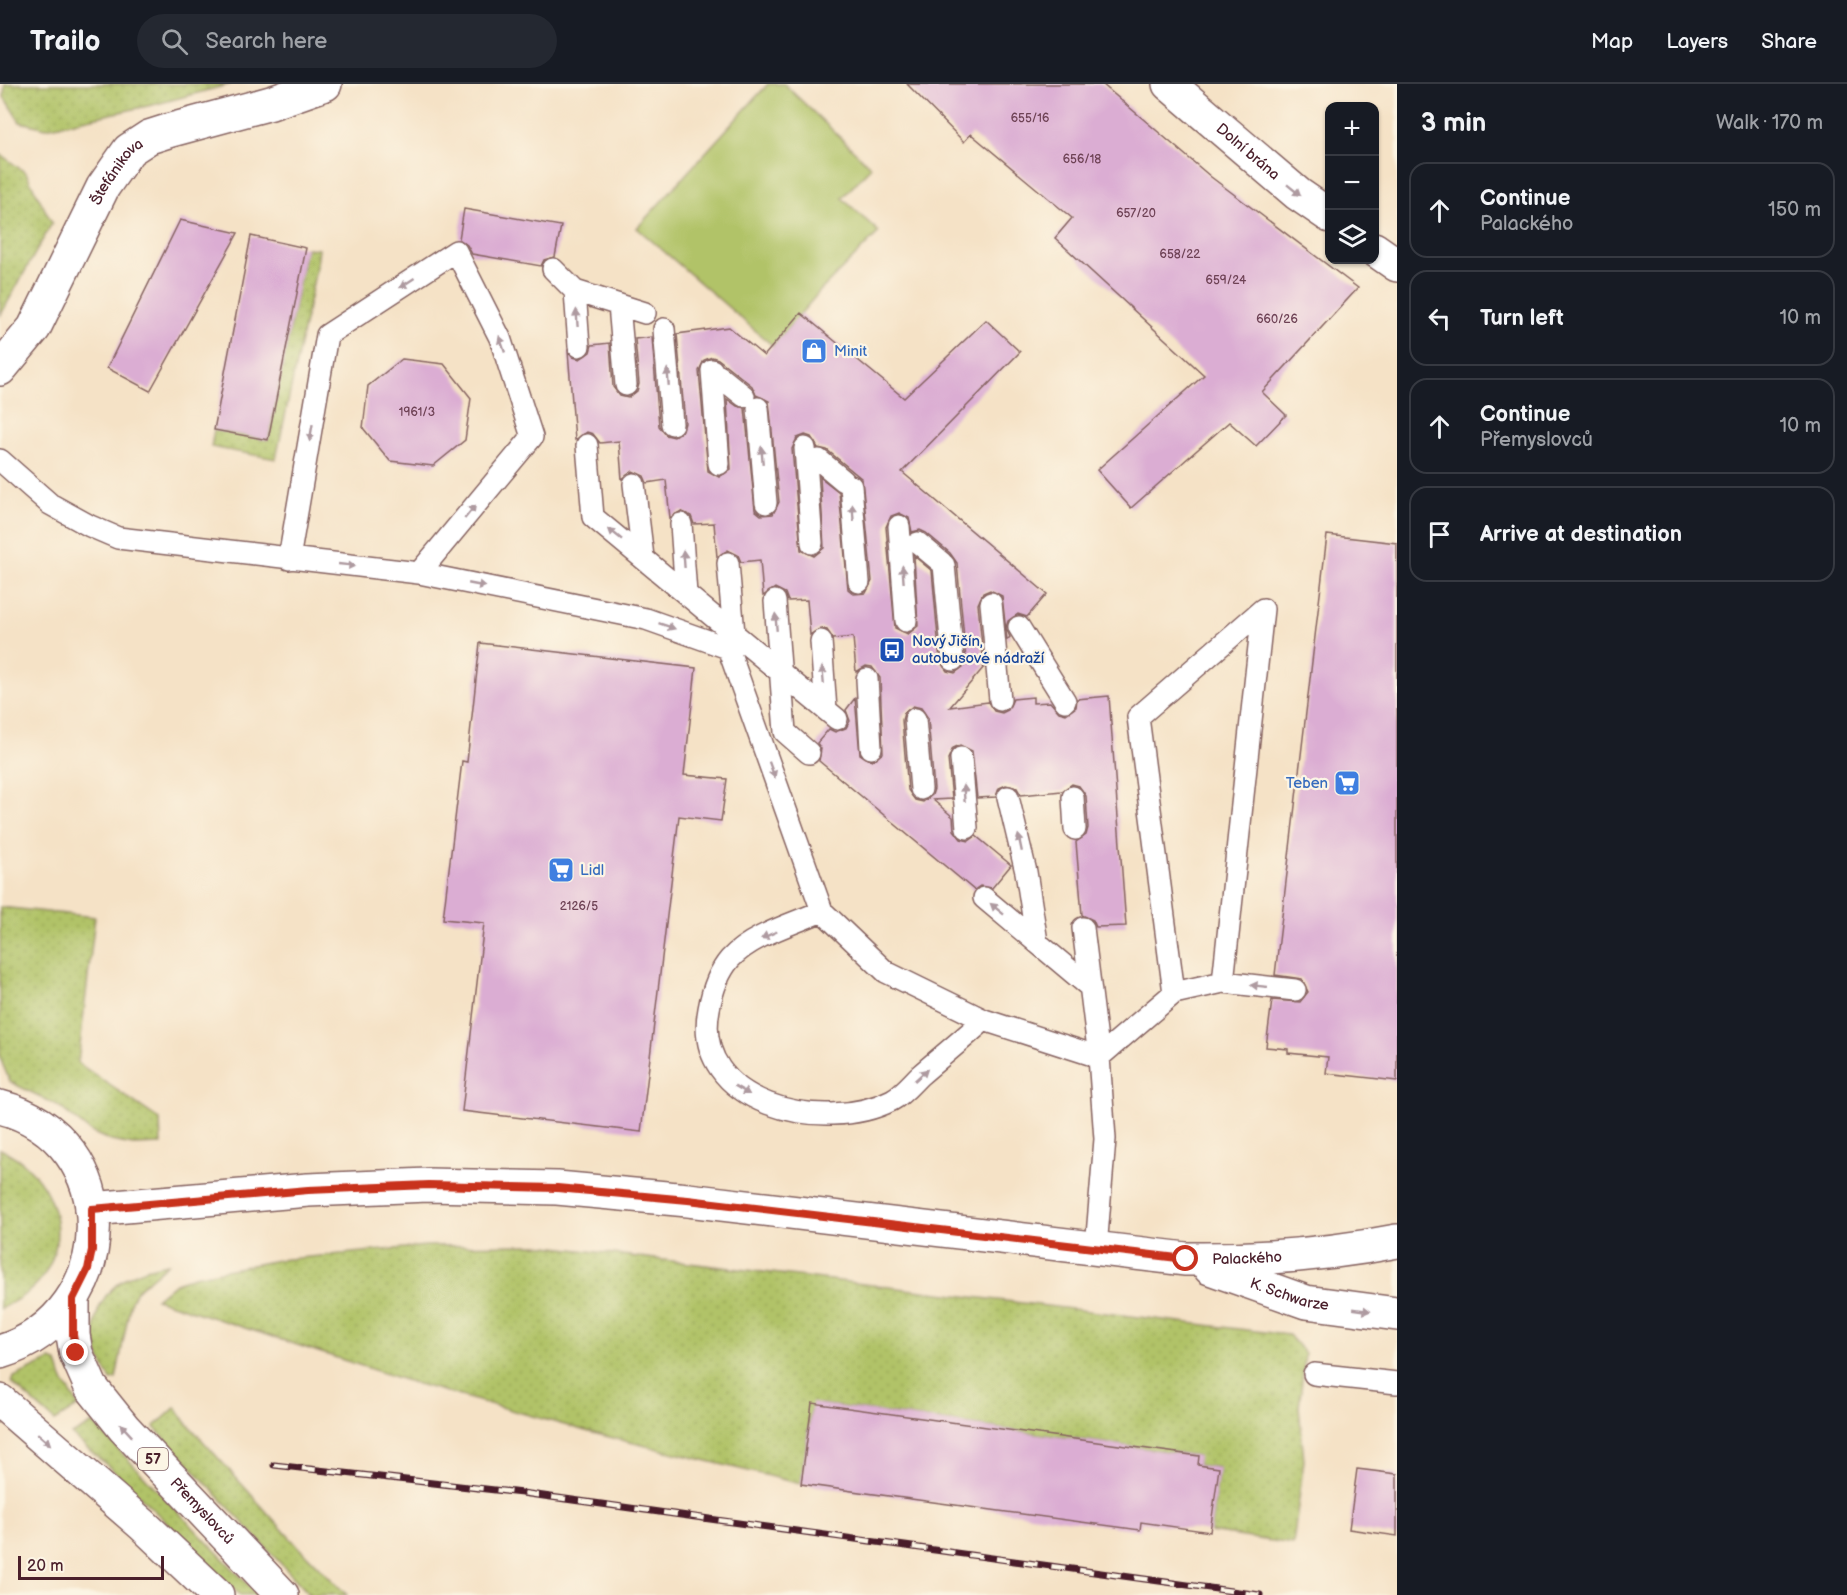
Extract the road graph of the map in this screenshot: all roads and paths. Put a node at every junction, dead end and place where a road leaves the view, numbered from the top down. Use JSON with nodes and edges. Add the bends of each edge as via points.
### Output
{"nodes":[{"id":1,"x":325,"y":84,"type":"edge"},
{"id":2,"x":1169,"y":84,"type":"edge"},
{"id":3,"x":1325,"y":213,"type":"edge"},
{"id":4,"x":1379,"y":252,"type":"edge"},
{"id":5,"x":1397,"y":265,"type":"edge"},
{"id":6,"x":553,"y":268,"type":"dead end"},
{"id":7,"x":575,"y":291,"type":"junction"},
{"id":8,"x":619,"y":305,"type":"junction"},
{"id":9,"x":645,"y":313,"type":"dead end"},
{"id":10,"x":664,"y":329,"type":"dead end"},
{"id":11,"x":579,"y":346,"type":"dead end"},
{"id":12,"x":0,"y":369,"type":"edge"},
{"id":13,"x":626,"y":385,"type":"dead end"},
{"id":14,"x":672,"y":424,"type":"dead end"},
{"id":15,"x":587,"y":445,"type":"dead end"},
{"id":16,"x":0,"y":460,"type":"edge"},
{"id":17,"x":719,"y":464,"type":"dead end"},
{"id":18,"x":634,"y":484,"type":"dead end"},
{"id":19,"x":766,"y":503,"type":"dead end"},
{"id":20,"x":681,"y":524,"type":"dead end"},
{"id":21,"x":899,"y":526,"type":"dead end"},
{"id":22,"x":812,"y":543,"type":"dead end"},
{"id":23,"x":918,"y":543,"type":"dead end"},
{"id":24,"x":643,"y":557,"type":"junction"},
{"id":25,"x":289,"y":559,"type":"junction"},
{"id":26,"x":728,"y":564,"type":"dead end"},
{"id":27,"x":419,"y":573,"type":"junction"},
{"id":28,"x":859,"y":582,"type":"dead end"},
{"id":29,"x":686,"y":594,"type":"junction"},
{"id":30,"x":775,"y":601,"type":"dead end"},
{"id":31,"x":991,"y":603,"type":"dead end"},
{"id":32,"x":906,"y":621,"type":"dead end"},
{"id":33,"x":1019,"y":627,"type":"dead end"},
{"id":34,"x":734,"y":634,"type":"junction"},
{"id":35,"x":821,"y":641,"type":"dead end"},
{"id":36,"x":953,"y":660,"type":"dead end"},
{"id":37,"x":780,"y":671,"type":"junction"},
{"id":38,"x":867,"y":679,"type":"dead end"},
{"id":39,"x":1000,"y":700,"type":"dead end"},
{"id":40,"x":1065,"y":700,"type":"dead end"},
{"id":41,"x":915,"y":719,"type":"dead end"},
{"id":42,"x":871,"y":748,"type":"dead end"},
{"id":43,"x":809,"y":753,"type":"dead end"},
{"id":44,"x":961,"y":758,"type":"dead end"},
{"id":45,"x":924,"y":791,"type":"dead end"},
{"id":46,"x":1008,"y":797,"type":"dead end"},
{"id":47,"x":1073,"y":797,"type":"dead end"},
{"id":48,"x":967,"y":828,"type":"dead end"},
{"id":49,"x":1075,"y":829,"type":"dead end"},
{"id":50,"x":984,"y":898,"type":"dead end"},
{"id":51,"x":822,"y":911,"type":"junction"},
{"id":52,"x":1083,"y":928,"type":"dead end"},
{"id":53,"x":1037,"y":942,"type":"junction"},
{"id":54,"x":1223,"y":982,"type":"junction"},
{"id":55,"x":1090,"y":987,"type":"junction"},
{"id":56,"x":1295,"y":990,"type":"dead end"},
{"id":57,"x":1174,"y":993,"type":"junction"},
{"id":58,"x":984,"y":1020,"type":"junction"},
{"id":59,"x":1099,"y":1057,"type":"junction"},
{"id":60,"x":0,"y":1107,"type":"edge"},
{"id":61,"x":92,"y":1209,"type":"junction"},
{"id":62,"x":1397,"y":1241,"type":"edge"},
{"id":63,"x":1096,"y":1248,"type":"junction"},
{"id":64,"x":1186,"y":1259,"type":"junction"},
{"id":65,"x":73,"y":1299,"type":"junction"},
{"id":66,"x":1397,"y":1314,"type":"edge"},
{"id":67,"x":0,"y":1352,"type":"edge"},
{"id":68,"x":1314,"y":1374,"type":"dead end"},
{"id":69,"x":1397,"y":1383,"type":"edge"},
{"id":70,"x":0,"y":1401,"type":"edge"},
{"id":71,"x":186,"y":1565,"type":"junction"},
{"id":72,"x":202,"y":1595,"type":"edge"},
{"id":73,"x":217,"y":1595,"type":"edge"},
{"id":74,"x":282,"y":1595,"type":"edge"}],
"edges":[{"from":1,"to":12,"type":"street","name":"Štefánikova","via":[[160,133],[129,150],[103,187],[34,328]]},
{"from":2,"to":3,"type":"street","name":"Dolní brána","one_way":true},
{"from":4,"to":5,"type":"street"},
{"from":6,"to":7,"type":"lane"},
{"from":7,"to":8,"type":"lane"},
{"from":11,"to":7,"type":"lane","one_way":true},
{"from":8,"to":9,"type":"lane"},
{"from":8,"to":13,"type":"lane"},
{"from":14,"to":10,"type":"lane","one_way":true},
{"from":24,"to":15,"type":"lane","one_way":true,"via":[[593,517]]},
{"from":16,"to":25,"type":"lane","via":[[50,504],[118,538]]},
{"from":19,"to":17,"type":"lane","one_way":true,"via":[[751,402],[715,373]]},
{"from":18,"to":24,"type":"lane"},
{"from":29,"to":20,"type":"lane","one_way":true},
{"from":32,"to":21,"type":"lane","one_way":true},
{"from":28,"to":22,"type":"lane","one_way":true,"via":[[848,484],[812,454]]},
{"from":23,"to":36,"type":"lane","via":[[943,564]]},
{"from":24,"to":29,"type":"lane"},
{"from":25,"to":27,"type":"lane","one_way":true},
{"from":27,"to":25,"type":"lane","one_way":true,"via":[[532,437],[501,338],[456,251],[327,335]]},
{"from":26,"to":34,"type":"lane"},
{"from":27,"to":51,"type":"lane","one_way":true,"via":[[646,619],[728,648]]},
{"from":29,"to":34,"type":"lane"},
{"from":37,"to":30,"type":"lane","one_way":true},
{"from":31,"to":39,"type":"lane"},
{"from":33,"to":40,"type":"lane"},
{"from":34,"to":37,"type":"lane"},
{"from":37,"to":35,"type":"lane","one_way":true,"via":[[832,715]]},
{"from":37,"to":43,"type":"lane","via":[[785,732]]},
{"from":38,"to":42,"type":"lane"},
{"from":41,"to":45,"type":"lane"},
{"from":48,"to":44,"type":"lane","one_way":true},
{"from":53,"to":46,"type":"lane","one_way":true,"via":[[1019,869]]},
{"from":47,"to":49,"type":"lane"},
{"from":53,"to":50,"type":"lane","one_way":true},
{"from":51,"to":58,"type":"lane","via":[[886,972]]},
{"from":51,"to":58,"type":"lane","one_way":true,"via":[[756,940],[730,959],[713,989],[706,1023],[713,1056],[730,1083],[760,1101],[793,1111],[861,1111],[893,1100]]},
{"from":52,"to":55,"type":"lane"},
{"from":53,"to":55,"type":"lane"},
{"from":56,"to":54,"type":"lane","one_way":true},
{"from":54,"to":57,"type":"lane"},
{"from":54,"to":57,"type":"lane","via":[[1263,609],[1138,717]]},
{"from":55,"to":59,"type":"lane"},
{"from":57,"to":59,"type":"lane"},
{"from":58,"to":59,"type":"lane"},
{"from":59,"to":63,"type":"lane","via":[[1105,1139]]},
{"from":60,"to":61,"type":"street","number":"57","via":[[22,1115],[56,1138],[80,1170]]},
{"from":61,"to":63,"type":"street","name":"Palackého","via":[[308,1190],[429,1185],[557,1188]]},
{"from":61,"to":65,"type":"street","number":"57","via":[[88,1269]]},
{"from":62,"to":64,"type":"street","name":"Palackého","via":[[1342,1252],[1258,1260]]},
{"from":63,"to":64,"type":"street","name":"Palackého"},
{"from":64,"to":66,"type":"street","name":"K. Schwarze","one_way":true,"via":[[1306,1302]]},
{"from":65,"to":67,"type":"street","number":"57","via":[[38,1334]]},
{"from":74,"to":65,"type":"street","name":"Přemyslovců","number":"57","one_way":true,"via":[[124,1428],[91,1387],[76,1353]]},
{"from":68,"to":69,"type":"lane"},
{"from":70,"to":71,"type":"street","one_way":true},
{"from":71,"to":72,"type":"lane"},
{"from":71,"to":73,"type":"street"}]}
